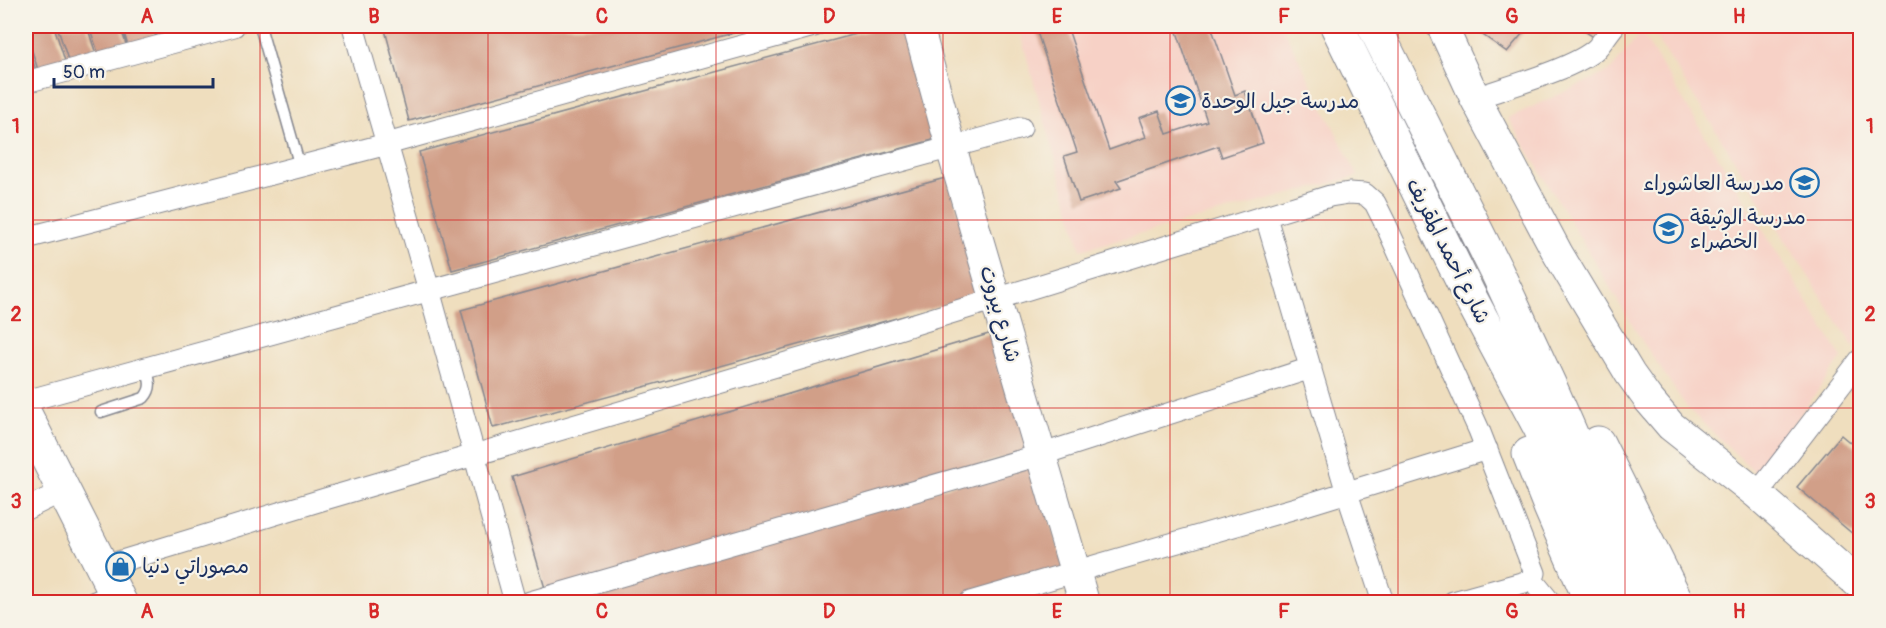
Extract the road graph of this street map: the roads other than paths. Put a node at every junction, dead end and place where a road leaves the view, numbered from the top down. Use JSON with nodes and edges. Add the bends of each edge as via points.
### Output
{"nodes":[{"id":1,"x":234,"y":26,"type":"edge"},
{"id":2,"x":260,"y":26,"type":"edge"},
{"id":3,"x":353,"y":26,"type":"edge"},
{"id":4,"x":814,"y":26,"type":"edge"},
{"id":5,"x":918,"y":26,"type":"edge"},
{"id":6,"x":1336,"y":26,"type":"edge"},
{"id":7,"x":1374,"y":26,"type":"edge"},
{"id":8,"x":1442,"y":26,"type":"edge"},
{"id":9,"x":1614,"y":26,"type":"edge"},
{"id":10,"x":26,"y":82,"type":"edge"},
{"id":11,"x":1475,"y":98,"type":"junction"},
{"id":12,"x":1021,"y":128,"type":"dead end"},
{"id":13,"x":387,"y":144,"type":"junction"},
{"id":14,"x":951,"y":147,"type":"junction"},
{"id":15,"x":300,"y":167,"type":"junction"},
{"id":16,"x":1266,"y":217,"type":"junction"},
{"id":17,"x":26,"y":238,"type":"edge"},
{"id":18,"x":1497,"y":272,"type":"junction"},
{"id":19,"x":429,"y":290,"type":"junction"},
{"id":20,"x":1469,"y":295,"type":"junction"},
{"id":21,"x":995,"y":299,"type":"junction"},
{"id":22,"x":1860,"y":360,"type":"edge"},
{"id":23,"x":146,"y":368,"type":"junction"},
{"id":24,"x":1311,"y":368,"type":"junction"},
{"id":25,"x":26,"y":401,"type":"edge"},
{"id":26,"x":101,"y":412,"type":"dead end"},
{"id":27,"x":26,"y":416,"type":"edge"},
{"id":28,"x":1487,"y":449,"type":"junction"},
{"id":29,"x":473,"y":455,"type":"junction"},
{"id":30,"x":1040,"y":455,"type":"junction"},
{"id":31,"x":1574,"y":471,"type":"junction"},
{"id":32,"x":63,"y":492,"type":"junction"},
{"id":33,"x":1347,"y":493,"type":"junction"},
{"id":34,"x":1756,"y":494,"type":"junction"},
{"id":35,"x":26,"y":509,"type":"edge"},
{"id":36,"x":1639,"y":525,"type":"junction"},
{"id":37,"x":1075,"y":571,"type":"junction"},
{"id":38,"x":1532,"y":579,"type":"junction"},
{"id":39,"x":1860,"y":585,"type":"edge"},
{"id":40,"x":108,"y":591,"type":"edge"},
{"id":41,"x":515,"y":603,"type":"edge"},
{"id":42,"x":530,"y":603,"type":"edge"},
{"id":43,"x":970,"y":603,"type":"edge"},
{"id":44,"x":1084,"y":603,"type":"edge"},
{"id":45,"x":1383,"y":603,"type":"edge"},
{"id":46,"x":1453,"y":603,"type":"edge"},
{"id":47,"x":1550,"y":603,"type":"edge"},
{"id":48,"x":1591,"y":603,"type":"edge"},
{"id":49,"x":1617,"y":603,"type":"edge"},
{"id":50,"x":1645,"y":603,"type":"edge"},
{"id":51,"x":1677,"y":603,"type":"edge"},
{"id":52,"x":1697,"y":603,"type":"edge"}],
"edges":[{"from":1,"to":10,"type":"street"},
{"from":2,"to":15,"type":"lane"},
{"from":3,"to":13,"type":"street"},
{"from":4,"to":13,"type":"street"},
{"from":5,"to":14,"type":"street","name":"شارع بيروت"},
{"from":6,"to":20,"type":"main road","name":"شارع أحمد المقريف"},
{"from":7,"to":18,"type":"main road","name":"شارع أحمد المقريف"},
{"from":8,"to":11,"type":"street"},
{"from":9,"to":11,"type":"street","via":[[1586,56]]},
{"from":11,"to":34,"type":"street","via":[[1558,254],[1630,374],[1671,426]]},
{"from":12,"to":14,"type":"street"},
{"from":13,"to":15,"type":"street"},
{"from":13,"to":19,"type":"street"},
{"from":14,"to":19,"type":"street"},
{"from":14,"to":21,"type":"street","name":"شارع بيروت"},
{"from":15,"to":17,"type":"street"},
{"from":16,"to":21,"type":"street"},
{"from":16,"to":24,"type":"street"},
{"from":16,"to":28,"type":"street","via":[[1349,193],[1365,194],[1375,203]]},
{"from":18,"to":31,"type":"main road","name":"شارع أحمد المقريف"},
{"from":18,"to":36,"type":"main road","via":[[1538,329],[1563,373]]},
{"from":19,"to":23,"type":"street"},
{"from":19,"to":29,"type":"street"},
{"from":20,"to":31,"type":"main road","name":"شارع أحمد المقريف","via":[[1540,428]]},
{"from":20,"to":48,"type":"main road"},
{"from":21,"to":29,"type":"street"},
{"from":21,"to":30,"type":"street","name":"شارع بيروت"},
{"from":22,"to":34,"type":"street"},
{"from":23,"to":25,"type":"street"},
{"from":23,"to":26,"type":"lane","via":[[151,384],[144,398]]},
{"from":24,"to":30,"type":"street"},
{"from":24,"to":33,"type":"street"},
{"from":27,"to":32,"type":"main road"},
{"from":28,"to":33,"type":"street"},
{"from":28,"to":38,"type":"street","via":[[1535,573]]},
{"from":29,"to":40,"type":"street"},
{"from":29,"to":41,"type":"street"},
{"from":30,"to":37,"type":"street","name":"شارع بيروت"},
{"from":30,"to":42,"type":"street"},
{"from":31,"to":49,"type":"main road"},
{"from":31,"to":50,"type":"main road"},
{"from":32,"to":35,"type":"street"},
{"from":32,"to":40,"type":"main road"},
{"from":33,"to":37,"type":"street"},
{"from":33,"to":45,"type":"street"},
{"from":34,"to":39,"type":"street"},
{"from":36,"to":51,"type":"main road"},
{"from":36,"to":52,"type":"main road"},
{"from":37,"to":43,"type":"street"},
{"from":37,"to":44,"type":"street","name":"شارع بيروت"},
{"from":38,"to":46,"type":"street"},
{"from":38,"to":47,"type":"street"}]}
